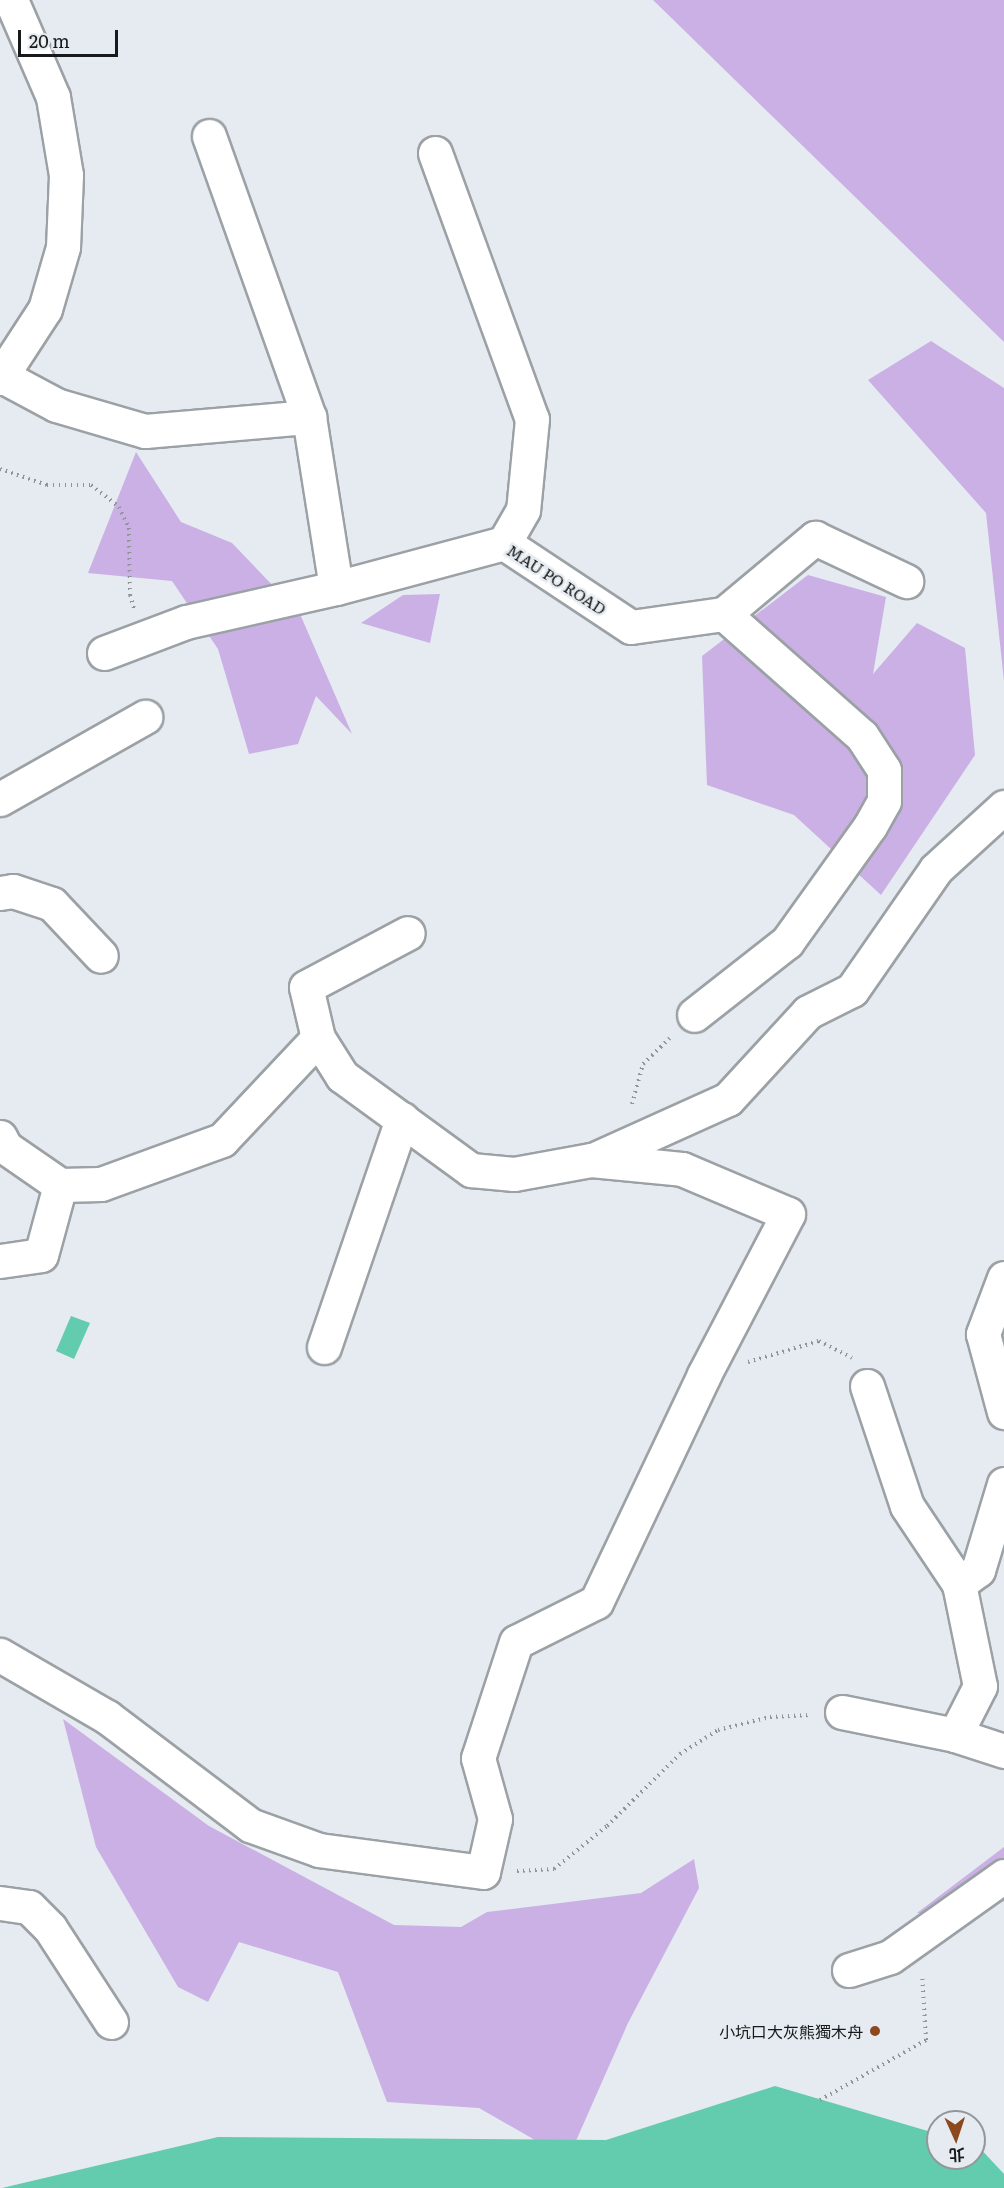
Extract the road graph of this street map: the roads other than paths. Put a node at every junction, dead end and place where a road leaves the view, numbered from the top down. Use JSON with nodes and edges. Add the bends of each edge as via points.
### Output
{"nodes":[{"id":1,"x":11,"y":0,"type":"edge"},
{"id":2,"x":210,"y":136,"type":"dead end"},
{"id":3,"x":435,"y":153,"type":"dead end"},
{"id":4,"x":1,"y":377,"type":"edge"},
{"id":5,"x":309,"y":417,"type":"junction"},
{"id":6,"x":504,"y":543,"type":"junction"},
{"id":7,"x":906,"y":581,"type":"dead end"},
{"id":8,"x":336,"y":588,"type":"junction"},
{"id":9,"x":724,"y":614,"type":"junction"},
{"id":10,"x":104,"y":653,"type":"dead end"},
{"id":11,"x":145,"y":717,"type":"dead end"},
{"id":12,"x":0,"y":799,"type":"edge"},
{"id":13,"x":1004,"y":807,"type":"edge"},
{"id":14,"x":1,"y":892,"type":"edge"},
{"id":15,"x":408,"y":933,"type":"dead end"},
{"id":16,"x":101,"y":956,"type":"dead end"},
{"id":17,"x":694,"y":1015,"type":"road end"},
{"id":18,"x":318,"y":1038,"type":"junction"},
{"id":19,"x":402,"y":1119,"type":"junction"},
{"id":20,"x":0,"y":1137,"type":"edge"},
{"id":21,"x":591,"y":1160,"type":"junction"},
{"id":22,"x":60,"y":1185,"type":"junction"},
{"id":23,"x":0,"y":1261,"type":"edge"},
{"id":24,"x":1004,"y":1278,"type":"edge"},
{"id":25,"x":324,"y":1347,"type":"dead end"},
{"id":26,"x":867,"y":1386,"type":"dead end"},
{"id":27,"x":1004,"y":1412,"type":"edge"},
{"id":28,"x":1004,"y":1485,"type":"edge"},
{"id":29,"x":959,"y":1584,"type":"junction"},
{"id":30,"x":0,"y":1655,"type":"edge"},
{"id":31,"x":842,"y":1712,"type":"road end"},
{"id":32,"x":955,"y":1736,"type":"junction"},
{"id":33,"x":1004,"y":1751,"type":"edge"},
{"id":34,"x":1004,"y":1876,"type":"edge"},
{"id":35,"x":0,"y":1903,"type":"edge"},
{"id":36,"x":849,"y":1970,"type":"dead end"},
{"id":37,"x":111,"y":2022,"type":"dead end"}],
"edges":[{"from":1,"to":4,"type":"street","via":[[53,97],[66,175],[63,247],[45,309]]},
{"from":2,"to":5,"type":"street"},
{"from":3,"to":6,"type":"street","via":[[532,419],[523,510]]},
{"from":4,"to":5,"type":"street","via":[[56,405],[145,430]]},
{"from":5,"to":8,"type":"street"},
{"from":6,"to":8,"type":"street","name":"MAU PO ROAD"},
{"from":6,"to":9,"type":"street","name":"MAU PO ROAD","via":[[631,627]]},
{"from":7,"to":9,"type":"street","via":[[814,538]]},
{"from":8,"to":10,"type":"street","name":"MAU PO ROAD","via":[[186,622]]},
{"from":9,"to":17,"type":"street","via":[[862,736],[884,770],[884,801],[787,942]]},
{"from":11,"to":12,"type":"street"},
{"from":13,"to":21,"type":"street","via":[[936,869],[852,990],[808,1012],[728,1099]]},
{"from":14,"to":16,"type":"street","via":[[13,891],[52,904]]},
{"from":15,"to":18,"type":"street","via":[[306,987]]},
{"from":18,"to":19,"type":"street","via":[[342,1076]]},
{"from":18,"to":22,"type":"street","via":[[222,1140],[101,1184]]},
{"from":19,"to":21,"type":"street","via":[[471,1170],[514,1174]]},
{"from":19,"to":25,"type":"street"},
{"from":20,"to":22,"type":"street","via":[[5,1147]]},
{"from":21,"to":30,"type":"street","via":[[682,1169],[788,1214],[704,1375],[596,1602],[516,1642],[478,1758],[495,1819],[483,1872],[320,1850],[250,1825],[107,1717]]},
{"from":22,"to":23,"type":"street","via":[[41,1255]]},
{"from":24,"to":27,"type":"street","via":[[983,1334]]},
{"from":26,"to":29,"type":"street","via":[[907,1506]]},
{"from":28,"to":29,"type":"street","via":[[978,1570]]},
{"from":29,"to":32,"type":"street","via":[[980,1686]]},
{"from":31,"to":32,"type":"street"},
{"from":32,"to":33,"type":"street"},
{"from":34,"to":36,"type":"street","via":[[890,1957]]},
{"from":35,"to":37,"type":"street","via":[[29,1907],[50,1928]]}]}
